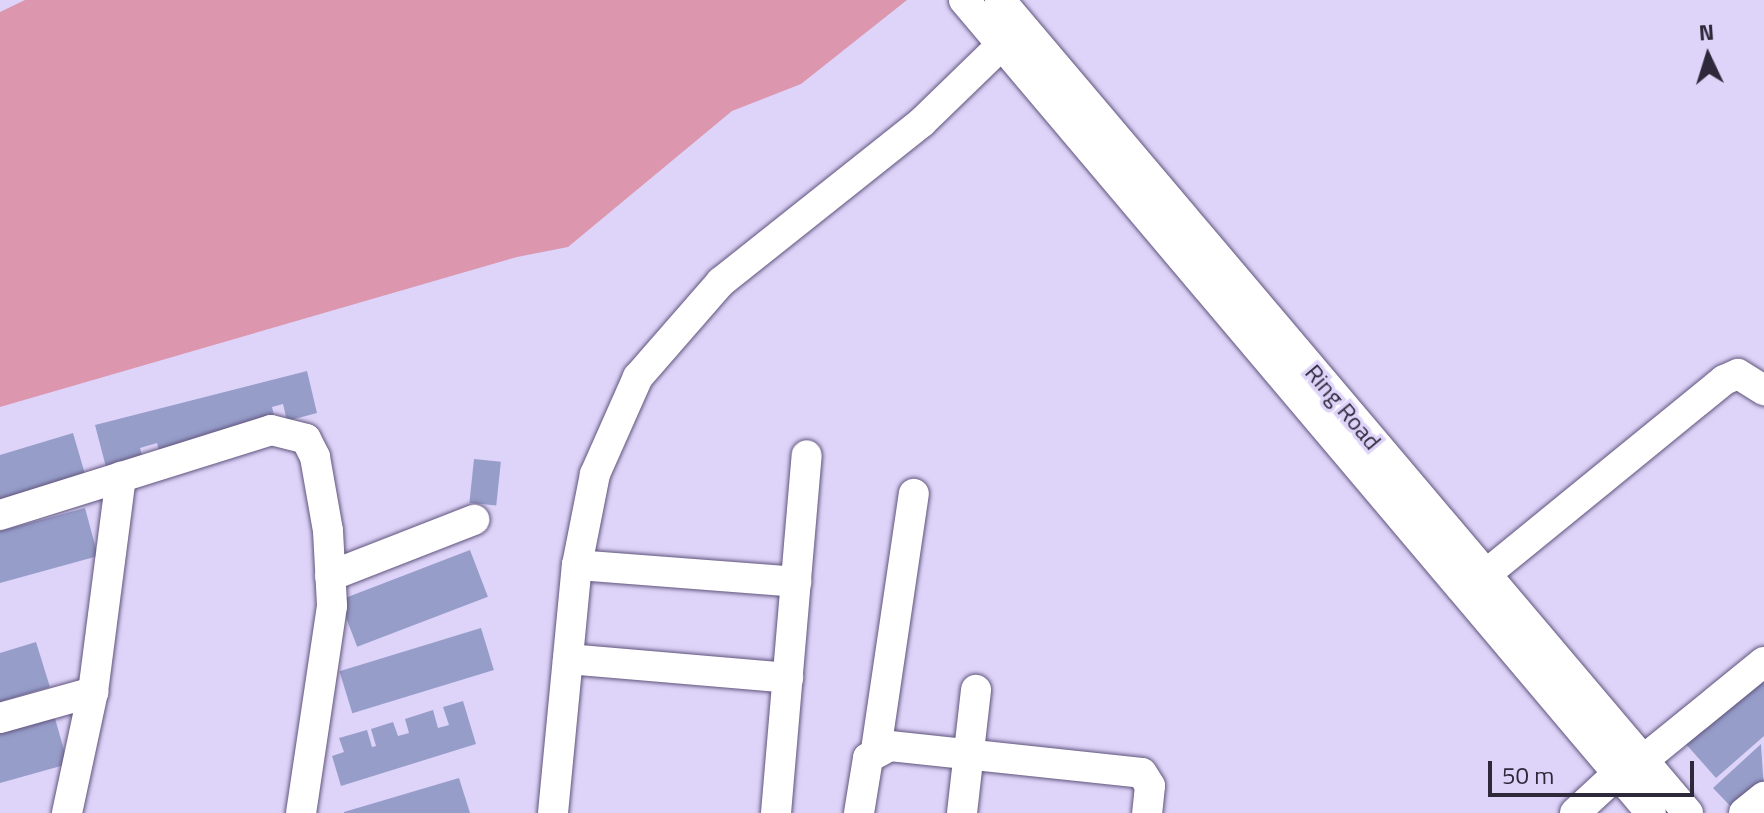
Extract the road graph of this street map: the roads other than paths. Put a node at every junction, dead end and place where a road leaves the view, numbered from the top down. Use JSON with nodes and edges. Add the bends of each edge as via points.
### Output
{"nodes":[{"id":1,"x":964,"y":0,"type":"edge"},
{"id":2,"x":1000,"y":0,"type":"edge"},
{"id":3,"x":1013,"y":34,"type":"junction"},
{"id":4,"x":1764,"y":390,"type":"edge"},
{"id":5,"x":807,"y":455,"type":"dead end"},
{"id":6,"x":121,"y":477,"type":"junction"},
{"id":7,"x":914,"y":494,"type":"dead end"},
{"id":8,"x":0,"y":515,"type":"edge"},
{"id":9,"x":474,"y":520,"type":"dead end"},
{"id":10,"x":577,"y":565,"type":"junction"},
{"id":11,"x":1485,"y":575,"type":"junction"},
{"id":12,"x":330,"y":576,"type":"junction"},
{"id":13,"x":796,"y":582,"type":"junction"},
{"id":14,"x":568,"y":659,"type":"junction"},
{"id":15,"x":1764,"y":662,"type":"edge"},
{"id":16,"x":788,"y":678,"type":"junction"},
{"id":17,"x":976,"y":690,"type":"dead end"},
{"id":18,"x":93,"y":692,"type":"junction"},
{"id":19,"x":0,"y":718,"type":"edge"},
{"id":20,"x":876,"y":750,"type":"junction"},
{"id":21,"x":969,"y":755,"type":"junction"},
{"id":22,"x":1640,"y":759,"type":"junction"},
{"id":23,"x":1764,"y":797,"type":"edge"},
{"id":24,"x":67,"y":813,"type":"edge"},
{"id":25,"x":301,"y":813,"type":"edge"},
{"id":26,"x":553,"y":813,"type":"edge"},
{"id":27,"x":776,"y":813,"type":"edge"},
{"id":28,"x":859,"y":813,"type":"edge"},
{"id":29,"x":962,"y":813,"type":"edge"},
{"id":30,"x":1147,"y":813,"type":"edge"},
{"id":31,"x":1575,"y":813,"type":"edge"},
{"id":32,"x":1651,"y":813,"type":"edge"},
{"id":33,"x":1688,"y":813,"type":"edge"},
{"id":34,"x":1744,"y":813,"type":"edge"}],
"edges":[{"from":1,"to":3,"type":"street","name":"Ring Road"},
{"from":2,"to":3,"type":"street","name":"Ring Road"},
{"from":3,"to":10,"type":"street","via":[[922,122],[721,282],[638,377],[595,474]]},
{"from":3,"to":11,"type":"street","name":"Ring Road"},
{"from":3,"to":22,"type":"street","name":"Ring Road"},
{"from":4,"to":11,"type":"street","via":[[1738,374],[1724,380]]},
{"from":5,"to":13,"type":"street"},
{"from":6,"to":8,"type":"street"},
{"from":6,"to":12,"type":"street","via":[[271,430],[289,430],[306,439],[315,457]]},
{"from":6,"to":18,"type":"street"},
{"from":7,"to":20,"type":"street"},
{"from":9,"to":12,"type":"street"},
{"from":10,"to":13,"type":"street"},
{"from":10,"to":14,"type":"street"},
{"from":11,"to":22,"type":"street","name":"Ring Road"},
{"from":12,"to":25,"type":"street","via":[[323,684]]},
{"from":13,"to":16,"type":"street"},
{"from":14,"to":16,"type":"street"},
{"from":14,"to":26,"type":"street"},
{"from":15,"to":22,"type":"street"},
{"from":16,"to":27,"type":"street"},
{"from":17,"to":21,"type":"street"},
{"from":18,"to":19,"type":"street"},
{"from":18,"to":24,"type":"street"},
{"from":20,"to":21,"type":"street","via":[[890,746]]},
{"from":20,"to":28,"type":"street","via":[[864,772]]},
{"from":21,"to":29,"type":"street"},
{"from":21,"to":30,"type":"street","via":[[1142,773],[1150,786]]},
{"from":22,"to":31,"type":"street"},
{"from":22,"to":32,"type":"street","name":"Ring Road"},
{"from":22,"to":33,"type":"street","name":"Ring Road"},
{"from":23,"to":34,"type":"street"}]}
